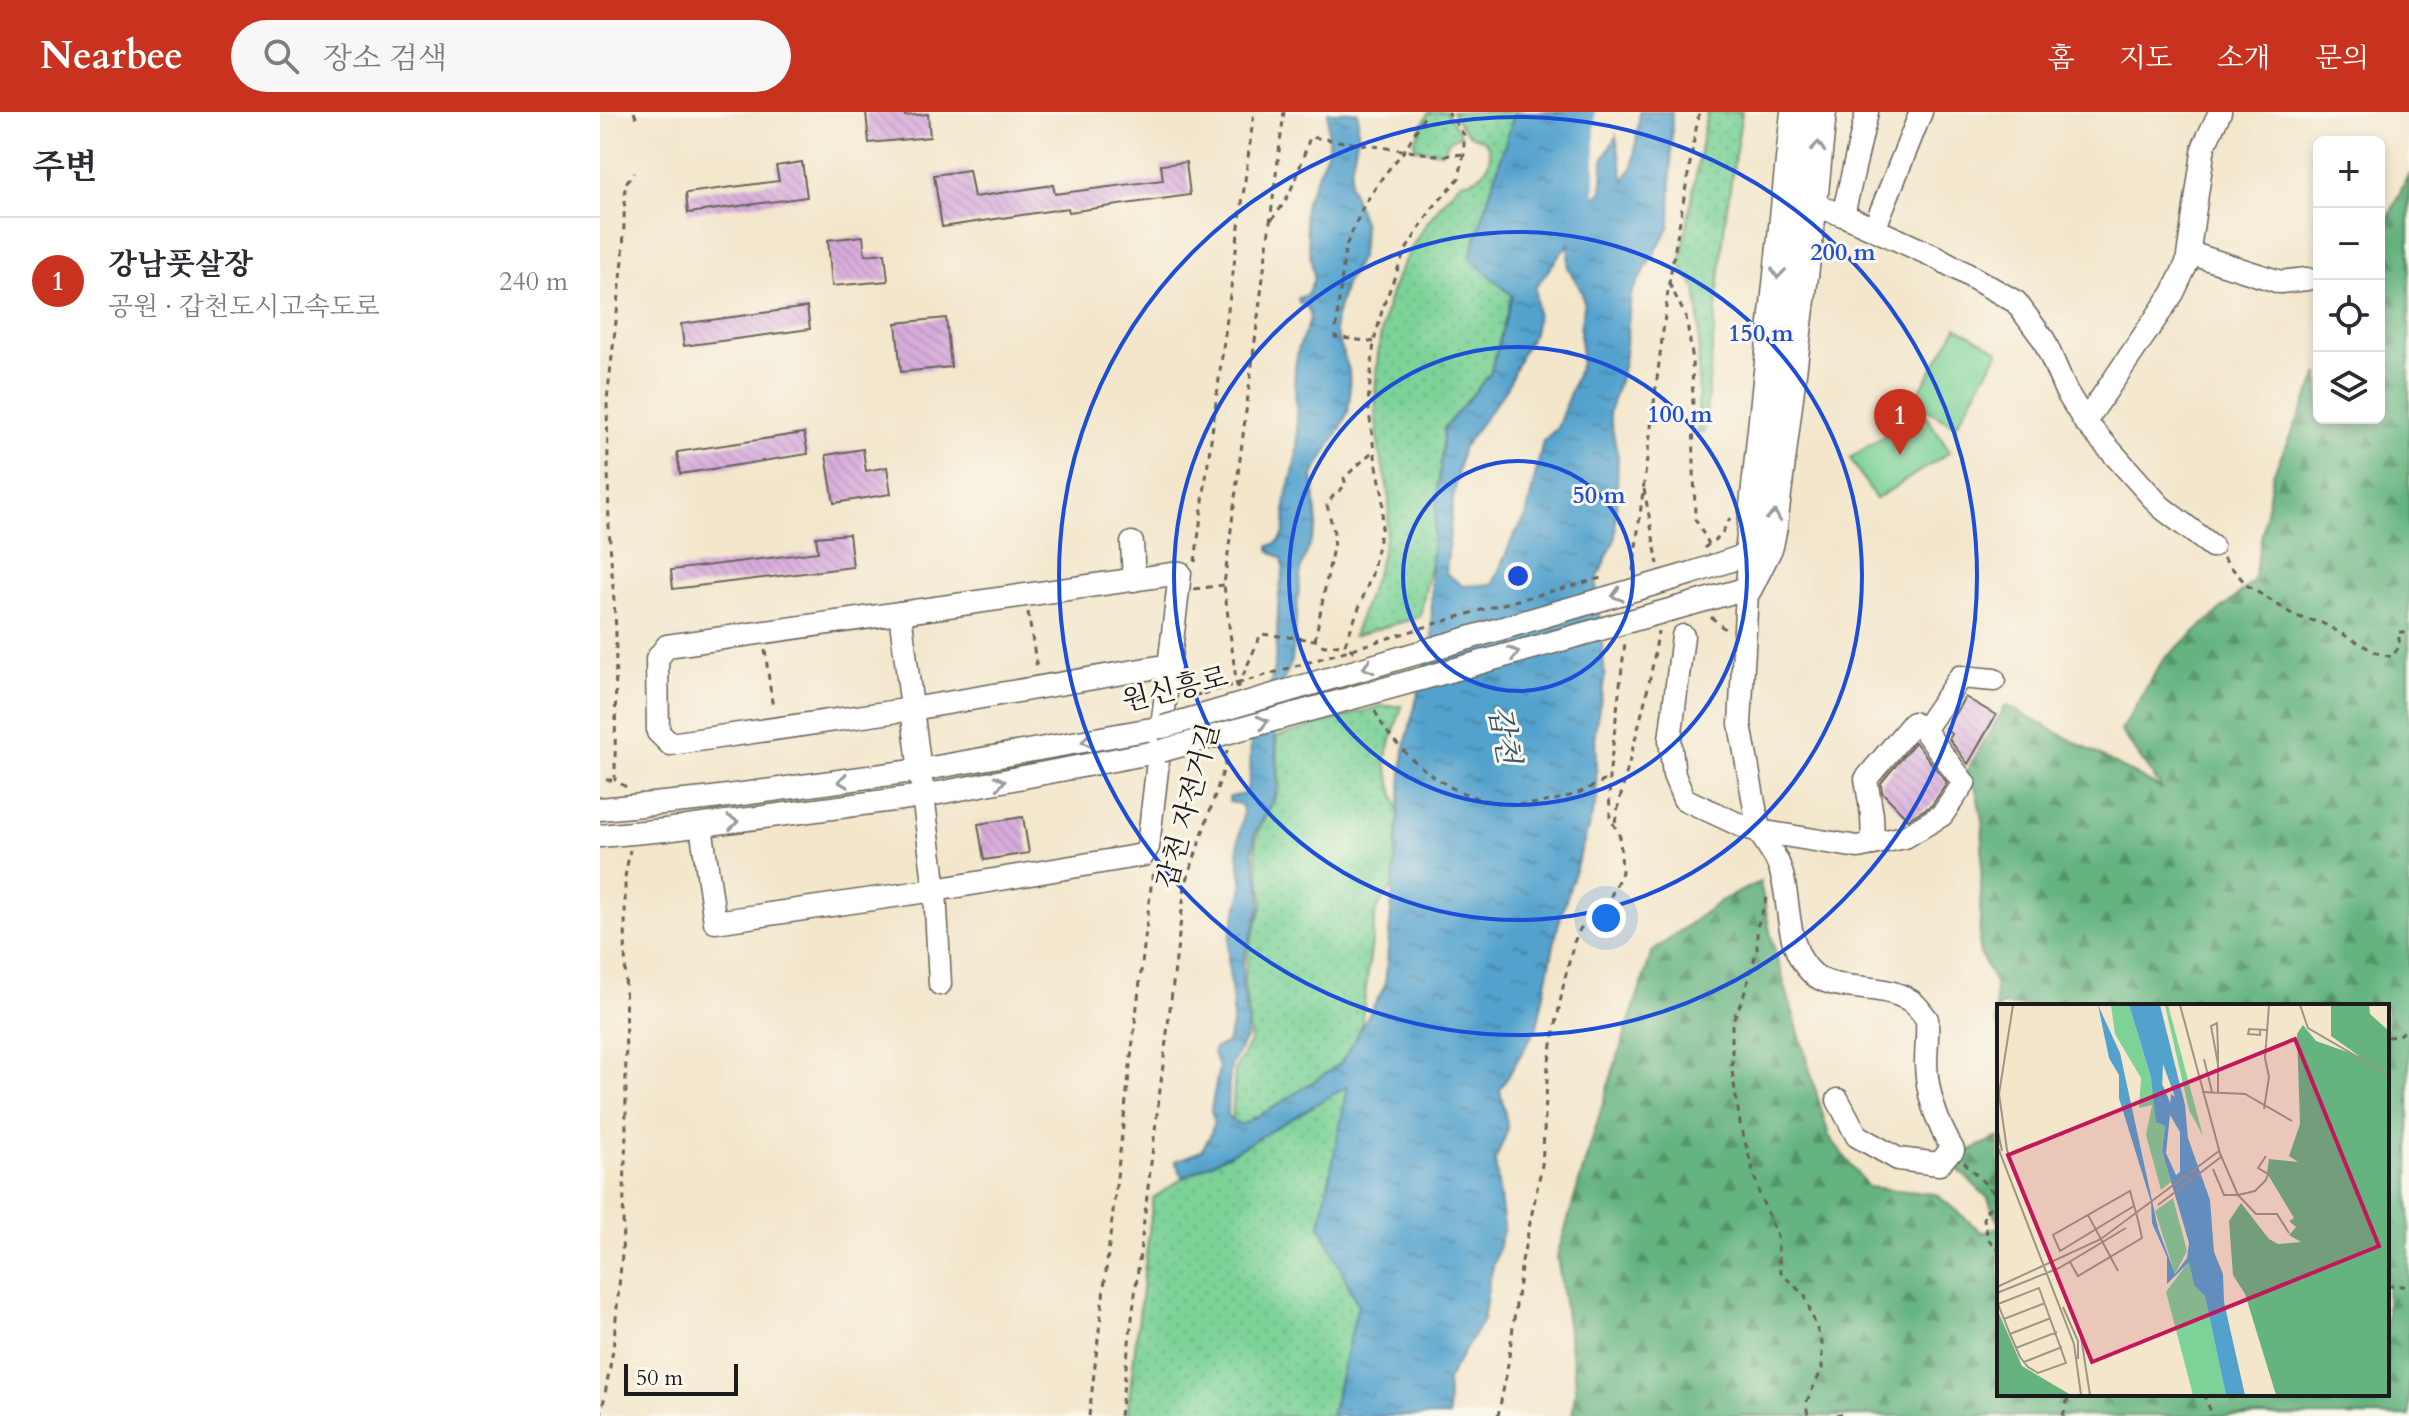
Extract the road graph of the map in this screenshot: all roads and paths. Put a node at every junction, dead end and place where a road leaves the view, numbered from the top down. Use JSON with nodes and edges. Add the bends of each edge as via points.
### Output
{"nodes":[{"id":1,"x":634,"y":112,"type":"edge"},
{"id":2,"x":1254,"y":112,"type":"edge"},
{"id":3,"x":1284,"y":112,"type":"edge"},
{"id":4,"x":1427,"y":112,"type":"edge"},
{"id":5,"x":1448,"y":112,"type":"edge"},
{"id":6,"x":1699,"y":112,"type":"edge"},
{"id":7,"x":1795,"y":112,"type":"edge"},
{"id":8,"x":1822,"y":112,"type":"edge"},
{"id":9,"x":1867,"y":112,"type":"edge"},
{"id":10,"x":1921,"y":112,"type":"edge"},
{"id":11,"x":2220,"y":112,"type":"edge"},
{"id":12,"x":637,"y":120,"type":"dead end"},
{"id":13,"x":1404,"y":151,"type":"junction"},
{"id":14,"x":1464,"y":154,"type":"junction"},
{"id":15,"x":634,"y":173,"type":"dead end"},
{"id":16,"x":1800,"y":200,"type":"junction"},
{"id":17,"x":1843,"y":215,"type":"junction"},
{"id":18,"x":1271,"y":220,"type":"junction"},
{"id":19,"x":1874,"y":229,"type":"junction"},
{"id":20,"x":2190,"y":251,"type":"junction"},
{"id":21,"x":2307,"y":279,"type":"dead end"},
{"id":22,"x":1669,"y":283,"type":"junction"},
{"id":23,"x":1374,"y":342,"type":"junction"},
{"id":24,"x":2085,"y":422,"type":"junction"},
{"id":25,"x":1374,"y":451,"type":"junction"},
{"id":26,"x":1643,"y":485,"type":"junction"},
{"id":27,"x":1132,"y":543,"type":"dead end"},
{"id":28,"x":1710,"y":545,"type":"dead end"},
{"id":29,"x":2212,"y":546,"type":"joint"},
{"id":30,"x":1749,"y":554,"type":"junction"},
{"id":31,"x":1665,"y":562,"type":"dead end"},
{"id":32,"x":1650,"y":566,"type":"dead end"},
{"id":33,"x":1635,"y":569,"type":"dead end"},
{"id":34,"x":1659,"y":570,"type":"dead end"},
{"id":35,"x":1620,"y":573,"type":"dead end"},
{"id":36,"x":1606,"y":577,"type":"dead end"},
{"id":37,"x":1134,"y":580,"type":"junction"},
{"id":38,"x":1632,"y":581,"type":"dead end"},
{"id":39,"x":1224,"y":585,"type":"junction"},
{"id":40,"x":1748,"y":588,"type":"junction"},
{"id":41,"x":1185,"y":590,"type":"junction"},
{"id":42,"x":1027,"y":604,"type":"dead end"},
{"id":43,"x":1698,"y":609,"type":"junction"},
{"id":44,"x":900,"y":613,"type":"junction"},
{"id":45,"x":1659,"y":624,"type":"dead end"},
{"id":46,"x":2409,"y":632,"type":"edge"},
{"id":47,"x":1683,"y":636,"type":"dead end"},
{"id":48,"x":1730,"y":636,"type":"dead end"},
{"id":49,"x":1315,"y":640,"type":"junction"},
{"id":50,"x":764,"y":642,"type":"dead end"},
{"id":51,"x":1625,"y":642,"type":"dead end"},
{"id":52,"x":1345,"y":644,"type":"junction"},
{"id":53,"x":1361,"y":659,"type":"dead end"},
{"id":54,"x":1170,"y":665,"type":"junction"},
{"id":55,"x":1039,"y":678,"type":"dead end"},
{"id":56,"x":1994,"y":680,"type":"dead end"},
{"id":57,"x":1182,"y":690,"type":"dead end"},
{"id":58,"x":1372,"y":704,"type":"dead end"},
{"id":59,"x":912,"y":709,"type":"junction"},
{"id":60,"x":774,"y":718,"type":"dead end"},
{"id":61,"x":1163,"y":727,"type":"junction"},
{"id":62,"x":1924,"y":730,"type":"junction"},
{"id":63,"x":1227,"y":747,"type":"dead end"},
{"id":64,"x":1161,"y":751,"type":"junction"},
{"id":65,"x":920,"y":770,"type":"junction"},
{"id":66,"x":1609,"y":778,"type":"junction"},
{"id":67,"x":606,"y":780,"type":"dead end"},
{"id":68,"x":615,"y":780,"type":"junction"},
{"id":69,"x":629,"y":789,"type":"dead end"},
{"id":70,"x":923,"y":796,"type":"junction"},
{"id":71,"x":600,"y":809,"type":"edge"},
{"id":72,"x":1614,"y":824,"type":"junction"},
{"id":73,"x":701,"y":826,"type":"junction"},
{"id":74,"x":1759,"y":831,"type":"junction"},
{"id":75,"x":600,"y":836,"type":"edge"},
{"id":76,"x":1866,"y":845,"type":"junction"},
{"id":77,"x":630,"y":850,"type":"dead end"},
{"id":78,"x":1778,"y":864,"type":"junction"},
{"id":79,"x":1155,"y":869,"type":"dead end"},
{"id":80,"x":935,"y":890,"type":"junction"},
{"id":81,"x":940,"y":984,"type":"dead end"},
{"id":82,"x":2409,"y":1028,"type":"edge"},
{"id":83,"x":2389,"y":1037,"type":"edge"},
{"id":84,"x":1838,"y":1100,"type":"dead end"},
{"id":85,"x":1952,"y":1150,"type":"junction"},
{"id":86,"x":1997,"y":1196,"type":"edge"},
{"id":87,"x":1997,"y":1200,"type":"edge"},
{"id":88,"x":1997,"y":1248,"type":"edge"},
{"id":89,"x":2068,"y":1396,"type":"edge"},
{"id":90,"x":2204,"y":1396,"type":"edge"},
{"id":91,"x":601,"y":1416,"type":"edge"},
{"id":92,"x":1089,"y":1416,"type":"edge"},
{"id":93,"x":1120,"y":1416,"type":"edge"},
{"id":94,"x":1498,"y":1416,"type":"edge"},
{"id":95,"x":1808,"y":1416,"type":"edge"},
{"id":96,"x":1836,"y":1416,"type":"edge"},
{"id":97,"x":1847,"y":1416,"type":"edge"},
{"id":98,"x":2063,"y":1416,"type":"edge"},
{"id":99,"x":2213,"y":1416,"type":"edge"}],
"edges":[{"from":1,"to":12,"type":"path"},
{"from":2,"to":41,"type":"path"},
{"from":3,"to":18,"type":"path"},
{"from":4,"to":13,"type":"path"},
{"from":5,"to":14,"type":"path","via":[[1464,135]]},
{"from":6,"to":22,"type":"path"},
{"from":7,"to":16,"type":"main road"},
{"from":16,"to":8,"type":"main road","one_way":true},
{"from":9,"to":17,"type":"street"},
{"from":10,"to":19,"type":"street"},
{"from":11,"to":20,"type":"street","via":[[2204,146]]},
{"from":13,"to":14,"type":"path"},
{"from":13,"to":18,"type":"path","via":[[1310,137],[1287,196]]},
{"from":13,"to":23,"type":"path","via":[[1364,205],[1345,248],[1335,337]]},
{"from":14,"to":23,"type":"path","via":[[1459,178],[1404,253]]},
{"from":15,"to":68,"type":"path","via":[[625,184],[623,260],[607,400],[616,630]]},
{"from":16,"to":17,"type":"street"},
{"from":16,"to":30,"type":"main road","one_way":true},
{"from":40,"to":16,"type":"main road","one_way":true,"via":[[1773,526]]},
{"from":17,"to":19,"type":"street"},
{"from":18,"to":39,"type":"path"},
{"from":19,"to":24,"type":"street","via":[[2016,302],[2044,340]]},
{"from":20,"to":21,"type":"street","via":[[2280,282]]},
{"from":20,"to":24,"type":"street","via":[[2173,293]]},
{"from":22,"to":26,"type":"path"},
{"from":22,"to":28,"type":"path","via":[[1686,317],[1692,354],[1695,519]]},
{"from":23,"to":25,"type":"path","via":[[1368,403]]},
{"from":24,"to":29,"type":"street","via":[[2161,507]]},
{"from":25,"to":49,"type":"path","via":[[1344,478],[1346,485],[1327,505],[1335,537]]},
{"from":25,"to":52,"type":"path","via":[[1383,496],[1382,525],[1372,574]]},
{"from":26,"to":34,"type":"path"},
{"from":26,"to":38,"type":"path"},
{"from":27,"to":37,"type":"street"},
{"from":29,"to":46,"type":"path","via":[[2248,586],[2295,616],[2322,623],[2377,653],[2392,657],[2400,645],[2398,632]]},
{"from":30,"to":40,"type":"street"},
{"from":30,"to":61,"type":"street","name":"원신흥로","one_way":true,"bridge":true},
{"from":31,"to":32,"type":"path"},
{"from":33,"to":35,"type":"path"},
{"from":36,"to":57,"type":"path","bridge":true,"via":[[1203,694]]},
{"from":37,"to":41,"type":"street","via":[[1180,573]]},
{"from":37,"to":44,"type":"street"},
{"from":39,"to":41,"type":"path"},
{"from":39,"to":49,"type":"path","via":[[1237,688],[1261,634]]},
{"from":40,"to":43,"type":"street","name":"원신흥로"},
{"from":40,"to":74,"type":"street","via":[[1740,724]]},
{"from":41,"to":54,"type":"street"},
{"from":42,"to":55,"type":"path"},
{"from":43,"to":48,"type":"path"},
{"from":64,"to":43,"type":"street","name":"원신흥로","one_way":true,"bridge":true},
{"from":44,"to":59,"type":"street"},
{"from":44,"to":59,"type":"street","via":[[667,646],[657,659],[658,732],[670,744]]},
{"from":45,"to":72,"type":"path"},
{"from":47,"to":74,"type":"street","via":[[1670,740],[1674,775],[1684,799]]},
{"from":49,"to":52,"type":"path","via":[[1324,646]]},
{"from":50,"to":60,"type":"path"},
{"from":51,"to":66,"type":"path"},
{"from":52,"to":53,"type":"path"},
{"from":54,"to":59,"type":"street"},
{"from":54,"to":61,"type":"street"},
{"from":56,"to":62,"type":"street","via":[[1960,677]]},
{"from":58,"to":66,"type":"path","via":[[1388,734],[1426,771],[1480,799],[1512,805],[1557,801]]},
{"from":59,"to":65,"type":"street"},
{"from":61,"to":64,"type":"street"},
{"from":61,"to":65,"type":"street","name":"원신흥로","one_way":true},
{"from":62,"to":76,"type":"street","via":[[1913,723],[1866,779],[1872,815]]},
{"from":62,"to":76,"type":"street","via":[[1964,783],[1942,815],[1905,837]]},
{"from":63,"to":93,"type":"path","name":"갑천 자전거길","via":[[1185,886]]},
{"from":70,"to":64,"type":"street","name":"원신흥로","one_way":true},
{"from":64,"to":80,"type":"street","via":[[1143,855]]},
{"from":65,"to":70,"type":"street"},
{"from":65,"to":71,"type":"street","name":"원신흥로","one_way":true},
{"from":66,"to":72,"type":"path"},
{"from":67,"to":68,"type":"path"},
{"from":68,"to":69,"type":"path"},
{"from":73,"to":70,"type":"street","name":"원신흥로","one_way":true},
{"from":70,"to":80,"type":"street"},
{"from":72,"to":94,"type":"path","via":[[1622,872],[1609,900],[1580,929],[1564,982],[1548,1066],[1542,1165]]},
{"from":73,"to":75,"type":"street","name":"원신흥로"},
{"from":73,"to":80,"type":"street","via":[[715,922]]},
{"from":74,"to":76,"type":"street"},
{"from":74,"to":78,"type":"street"},
{"from":77,"to":91,"type":"path","via":[[625,877],[622,1255]]},
{"from":78,"to":85,"type":"street","via":[[1798,957],[1814,975],[1830,983],[1897,994],[1927,1019],[1929,1091]]},
{"from":78,"to":95,"type":"path","via":[[1732,1022],[1732,1071],[1759,1193],[1777,1236],[1780,1272],[1805,1296],[1822,1343],[1822,1369],[1806,1403]]},
{"from":79,"to":92,"type":"path"},
{"from":80,"to":81,"type":"street"},
{"from":82,"to":83,"type":"path"},
{"from":84,"to":85,"type":"street","via":[[1857,1136],[1898,1159],[1939,1164]]},
{"from":85,"to":86,"type":"path"},
{"from":87,"to":88,"type":"path","via":[[1983,1214],[1988,1239]]},
{"from":89,"to":98,"type":"path"},
{"from":90,"to":99,"type":"path"},
{"from":96,"to":97,"type":"path"}]}
